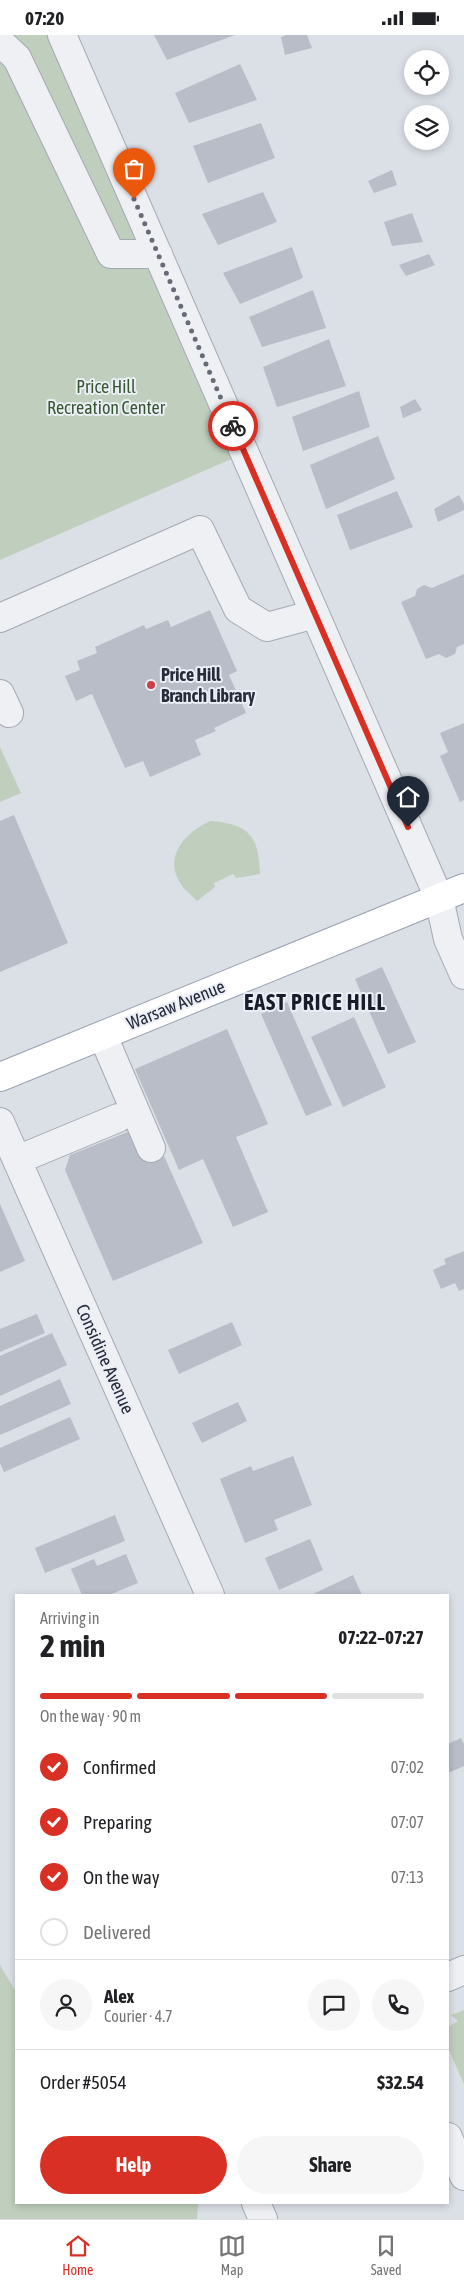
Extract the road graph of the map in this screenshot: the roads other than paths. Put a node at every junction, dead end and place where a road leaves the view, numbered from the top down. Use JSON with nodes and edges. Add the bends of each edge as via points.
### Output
{"nodes":[{"id":1,"x":62,"y":35,"type":"edge"},
{"id":2,"x":0,"y":42,"type":"edge"},
{"id":3,"x":158,"y":254,"type":"junction"},
{"id":4,"x":315,"y":614,"type":"junction"},
{"id":5,"x":0,"y":617,"type":"edge"},
{"id":6,"x":452,"y":893,"type":"edge"},
{"id":7,"x":464,"y":975,"type":"edge"},
{"id":8,"x":103,"y":1035,"type":"junction"},
{"id":9,"x":0,"y":1077,"type":"edge"},
{"id":10,"x":118,"y":1118,"type":"dead end"},
{"id":11,"x":0,"y":1122,"type":"edge"},
{"id":12,"x":152,"y":1148,"type":"dead end"},
{"id":13,"x":17,"y":1160,"type":"junction"},
{"id":14,"x":210,"y":1594,"type":"edge"},
{"id":15,"x":464,"y":1970,"type":"edge"},
{"id":16,"x":449,"y":1977,"type":"edge"},
{"id":17,"x":449,"y":2139,"type":"edge"},
{"id":18,"x":464,"y":2176,"type":"edge"},
{"id":19,"x":256,"y":2204,"type":"edge"},
{"id":20,"x":262,"y":2219,"type":"edge"}],
"edges":[{"from":1,"to":3,"type":"street"},
{"from":2,"to":3,"type":"street","via":[[17,58],[111,254]]},
{"from":3,"to":4,"type":"street"},
{"from":4,"to":5,"type":"street","via":[[267,627],[238,609],[200,530]]},
{"from":4,"to":6,"type":"street"},
{"from":6,"to":7,"type":"street","via":[[448,939]]},
{"from":6,"to":8,"type":"main road","name":"Warsaw Avenue"},
{"from":8,"to":9,"type":"main road","name":"Warsaw Avenue"},
{"from":8,"to":12,"type":"street"},
{"from":10,"to":13,"type":"street"},
{"from":11,"to":13,"type":"street","name":"Considine Avenue"},
{"from":13,"to":14,"type":"street","name":"Considine Avenue"},
{"from":15,"to":16,"type":"street"},
{"from":17,"to":18,"type":"street"},
{"from":19,"to":20,"type":"street"}]}
